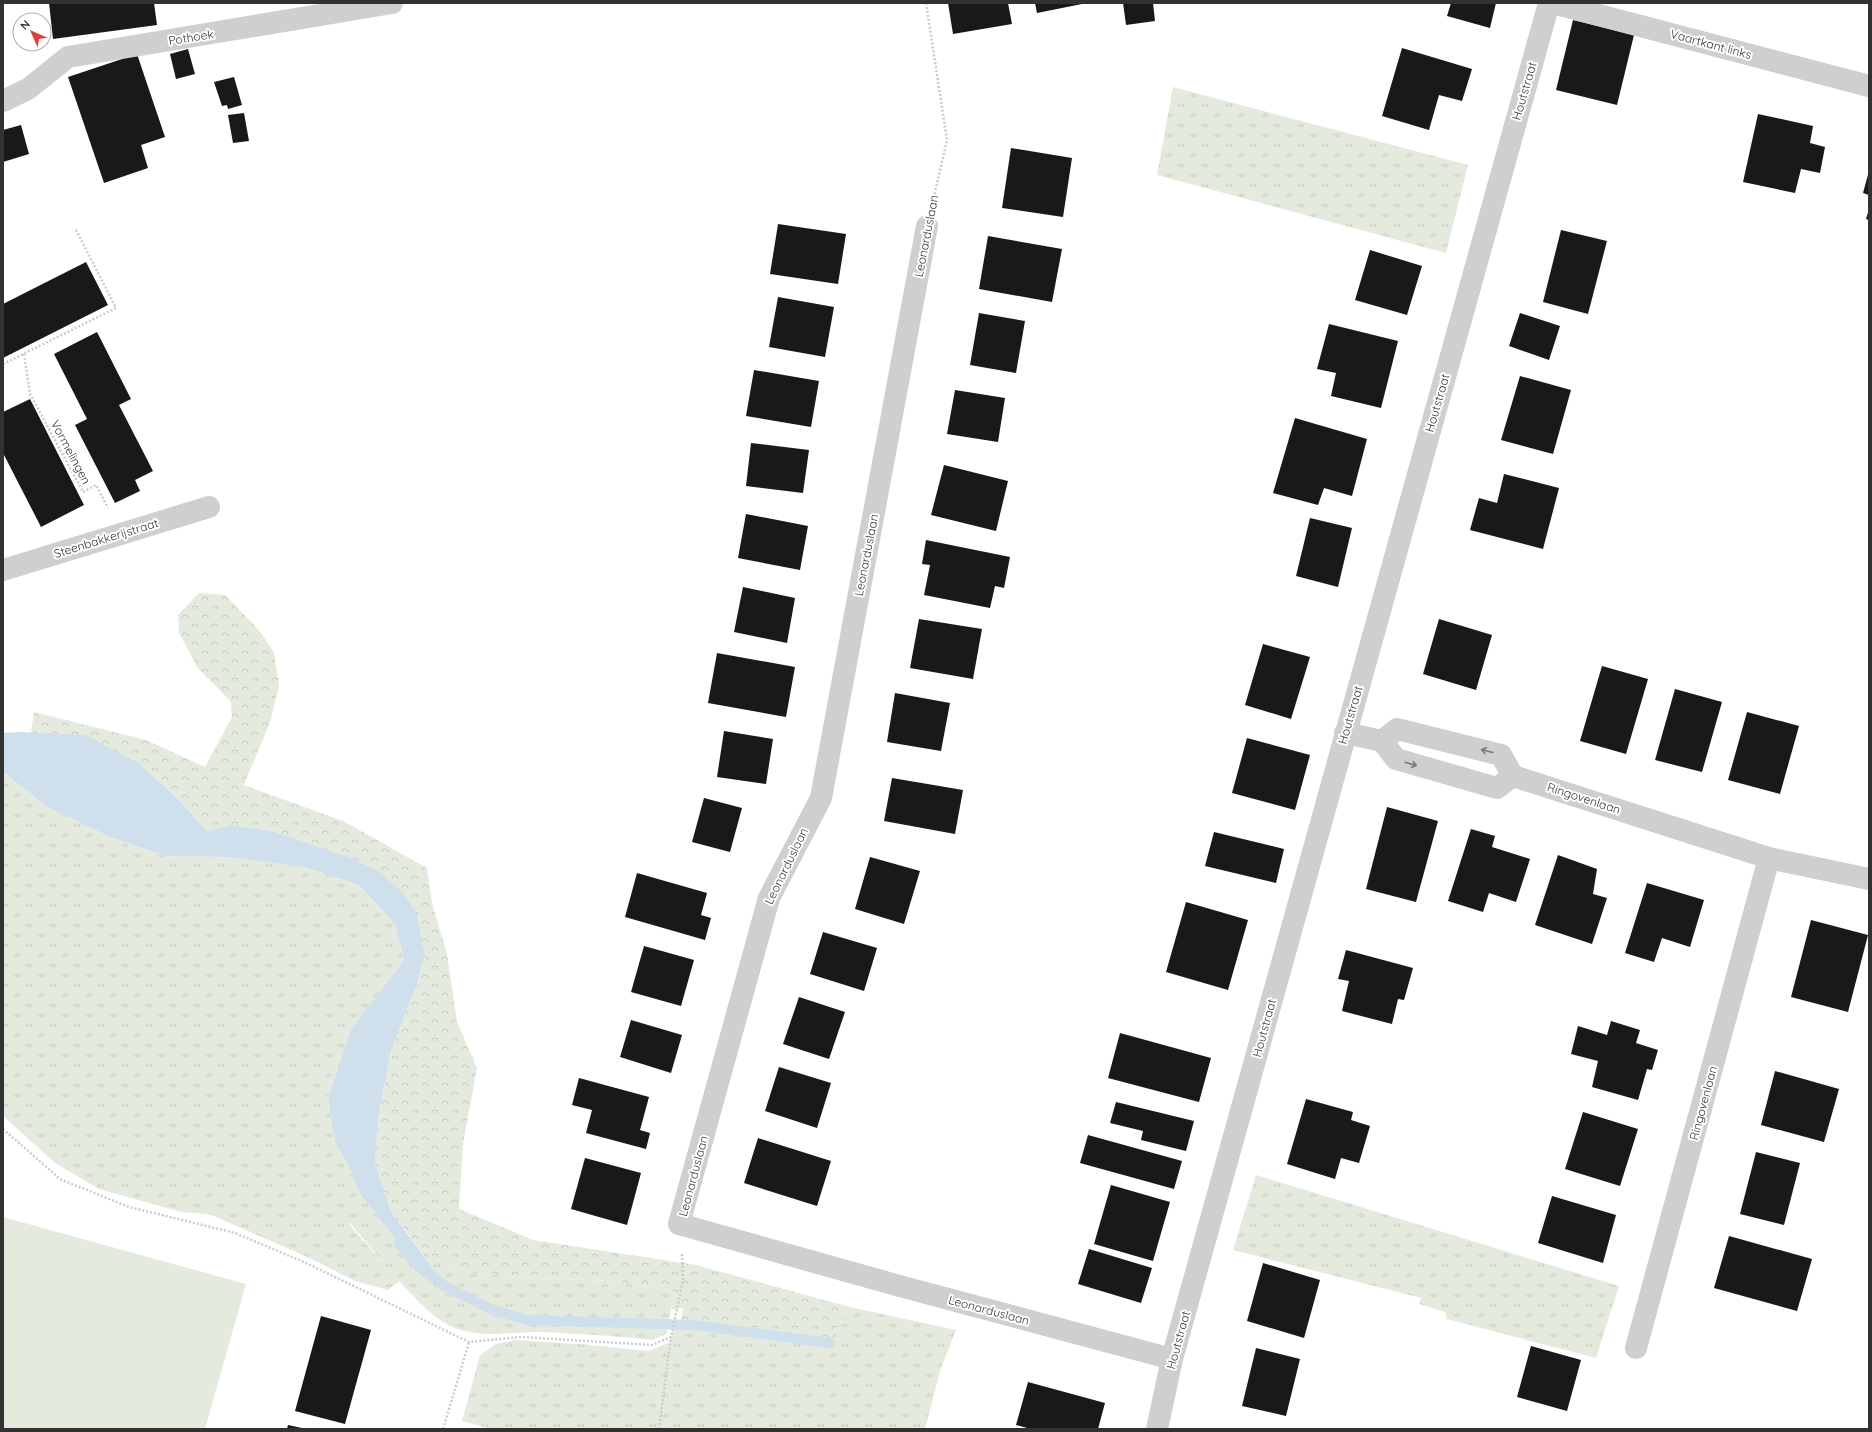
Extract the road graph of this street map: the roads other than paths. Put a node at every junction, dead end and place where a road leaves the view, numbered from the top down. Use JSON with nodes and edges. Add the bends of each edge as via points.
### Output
{"nodes":[{"id":1,"x":392,"y":3,"type":"edge"},
{"id":2,"x":1549,"y":3,"type":"edge"},
{"id":3,"x":1552,"y":3,"type":"edge"},
{"id":4,"x":1869,"y":86,"type":"edge"},
{"id":5,"x":3,"y":101,"type":"edge"},
{"id":6,"x":927,"y":226,"type":"road end"},
{"id":7,"x":209,"y":507,"type":"dead end"},
{"id":8,"x":3,"y":570,"type":"edge"},
{"id":9,"x":1345,"y":733,"type":"junction"},
{"id":10,"x":1382,"y":741,"type":"junction"},
{"id":11,"x":1513,"y":776,"type":"junction"},
{"id":12,"x":1769,"y":858,"type":"junction"},
{"id":13,"x":1869,"y":880,"type":"edge"},
{"id":14,"x":1636,"y":1348,"type":"dead end"},
{"id":15,"x":1172,"y":1359,"type":"junction"},
{"id":16,"x":1157,"y":1429,"type":"edge"}],
"edges":[{"from":1,"to":5,"type":"street","name":"Pothoek","via":[[68,57],[28,89]]},
{"from":2,"to":9,"type":"street","name":"Houtstraat"},
{"from":3,"to":4,"type":"street","name":"Vaartkant links"},
{"from":6,"to":15,"type":"street","name":"Leonarduslaan","via":[[821,798],[768,898],[679,1224]]},
{"from":7,"to":8,"type":"street","name":"Steenbakkerijstraat"},
{"from":9,"to":10,"type":"street"},
{"from":9,"to":15,"type":"street","name":"Houtstraat"},
{"from":10,"to":11,"type":"street","one_way":true,"via":[[1396,759],[1497,788]]},
{"from":11,"to":10,"type":"street","one_way":true,"via":[[1501,755],[1397,729]]},
{"from":11,"to":12,"type":"street","name":"Ringovenlaan"},
{"from":12,"to":13,"type":"street","name":"Ringovenlaan"},
{"from":12,"to":14,"type":"street","name":"Ringovenlaan"},
{"from":15,"to":16,"type":"street","name":"Houtstraat"}]}
